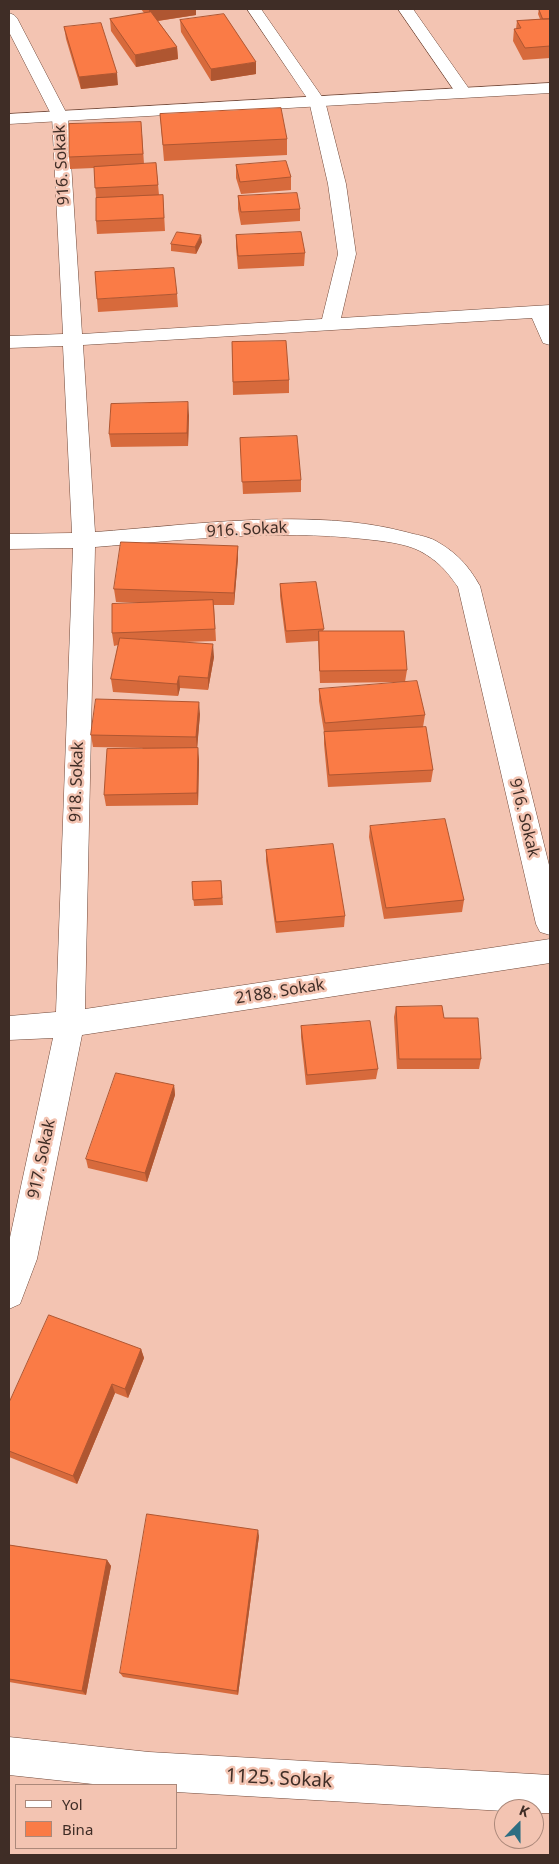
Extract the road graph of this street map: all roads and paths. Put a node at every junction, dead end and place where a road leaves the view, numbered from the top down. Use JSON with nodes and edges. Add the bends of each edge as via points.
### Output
{"nodes":[{"id":1,"x":254,"y":9,"type":"edge"},
{"id":2,"x":405,"y":9,"type":"edge"},
{"id":3,"x":9,"y":18,"type":"edge"},
{"id":4,"x":550,"y":88,"type":"edge"},
{"id":5,"x":464,"y":93,"type":"junction"},
{"id":6,"x":317,"y":101,"type":"junction"},
{"id":7,"x":60,"y":116,"type":"junction"},
{"id":8,"x":9,"y":119,"type":"edge"},
{"id":9,"x":545,"y":312,"type":"edge"},
{"id":10,"x":330,"y":325,"type":"junction"},
{"id":11,"x":550,"y":339,"type":"edge"},
{"id":12,"x":73,"y":340,"type":"junction"},
{"id":13,"x":9,"y":342,"type":"edge"},
{"id":14,"x":84,"y":540,"type":"junction"},
{"id":15,"x":9,"y":542,"type":"edge"},
{"id":16,"x":550,"y":924,"type":"edge"},
{"id":17,"x":550,"y":951,"type":"edge"},
{"id":18,"x":70,"y":1024,"type":"junction"},
{"id":19,"x":9,"y":1028,"type":"edge"},
{"id":20,"x":9,"y":1293,"type":"edge"},
{"id":21,"x":9,"y":1756,"type":"edge"},
{"id":22,"x":550,"y":1794,"type":"edge"}],
"edges":[{"from":1,"to":6,"type":"street"},
{"from":2,"to":5,"type":"street"},
{"from":3,"to":7,"type":"street"},
{"from":4,"to":5,"type":"street"},
{"from":5,"to":6,"type":"street"},
{"from":6,"to":7,"type":"street"},
{"from":6,"to":10,"type":"street","via":[[337,184],[347,254]]},
{"from":7,"to":8,"type":"street"},
{"from":7,"to":12,"type":"street","name":"916. Sokak"},
{"from":9,"to":10,"type":"street"},
{"from":9,"to":11,"type":"street"},
{"from":10,"to":12,"type":"street"},
{"from":12,"to":13,"type":"street"},
{"from":12,"to":14,"type":"street","name":"916. Sokak"},
{"from":14,"to":15,"type":"street"},
{"from":14,"to":16,"type":"street","name":"916. Sokak","via":[[268,527],[342,529],[386,534],[426,545],[453,563],[469,586]]},
{"from":14,"to":18,"type":"street","name":"918. Sokak"},
{"from":17,"to":18,"type":"street","name":"2188. Sokak"},
{"from":18,"to":19,"type":"street","name":"2188. Sokak"},
{"from":18,"to":20,"type":"street","name":"917. Sokak","via":[[21,1259]]},
{"from":21,"to":22,"type":"street","name":"1125. Sokak","via":[[149,1771]]}]}
